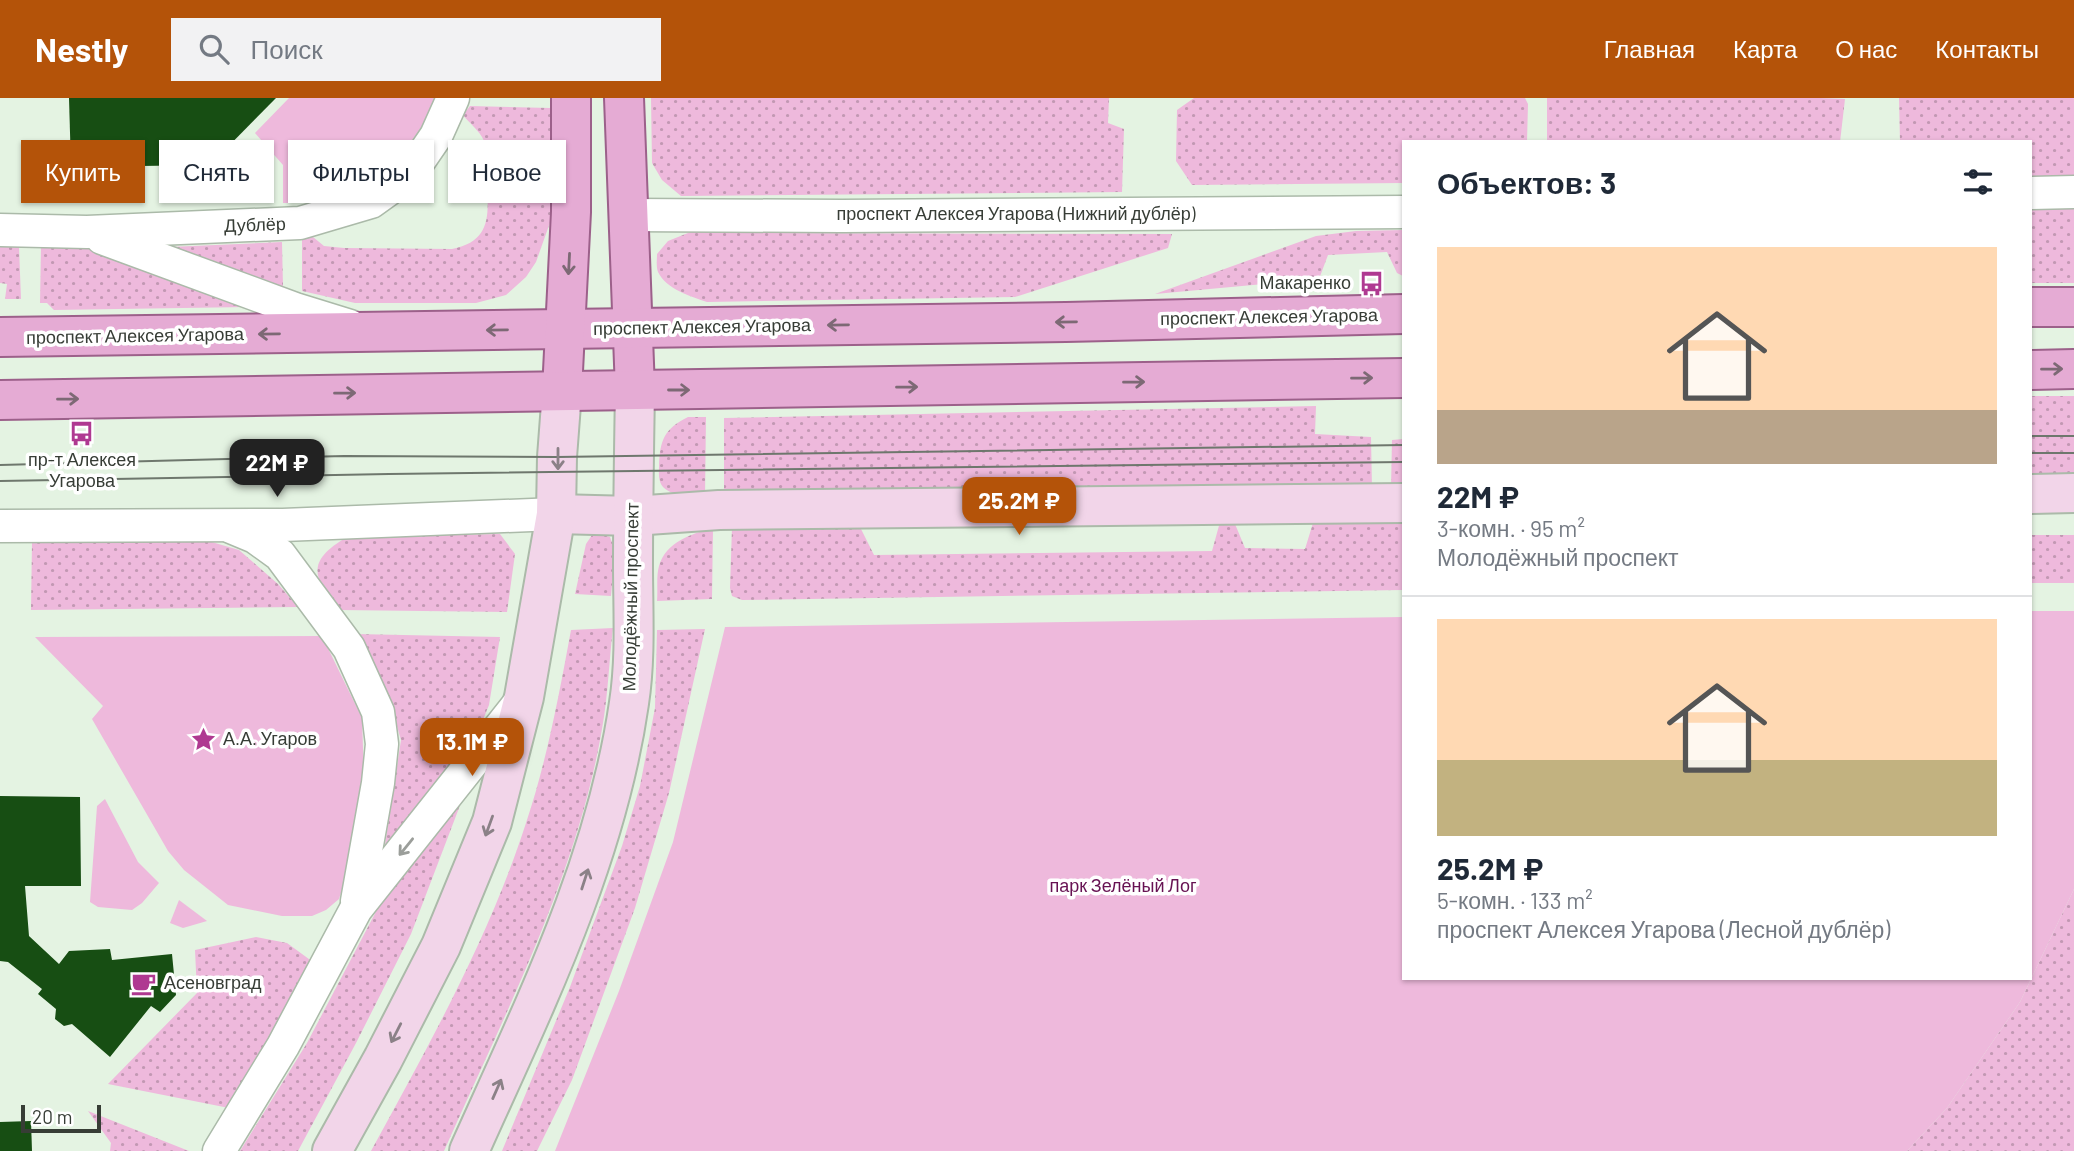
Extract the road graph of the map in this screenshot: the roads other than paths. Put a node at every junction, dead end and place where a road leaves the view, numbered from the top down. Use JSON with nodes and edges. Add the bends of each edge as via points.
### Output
{"nodes":[{"id":1,"x":453,"y":98,"type":"edge"},
{"id":2,"x":571,"y":98,"type":"edge"},
{"id":3,"x":624,"y":98,"type":"edge"},
{"id":4,"x":2074,"y":192,"type":"edge"},
{"id":5,"x":2032,"y":193,"type":"edge"},
{"id":6,"x":571,"y":212,"type":"junction"},
{"id":7,"x":1402,"y":212,"type":"edge"},
{"id":8,"x":629,"y":215,"type":"junction"},
{"id":9,"x":0,"y":230,"type":"edge"},
{"id":10,"x":87,"y":232,"type":"junction"},
{"id":11,"x":2032,"y":307,"type":"edge"},
{"id":12,"x":2074,"y":307,"type":"edge"},
{"id":13,"x":1402,"y":314,"type":"edge"},
{"id":14,"x":631,"y":328,"type":"junction"},
{"id":15,"x":565,"y":329,"type":"junction"},
{"id":16,"x":374,"y":333,"type":"junction"},
{"id":17,"x":0,"y":337,"type":"edge"},
{"id":18,"x":2074,"y":369,"type":"edge"},
{"id":19,"x":2032,"y":370,"type":"edge"},
{"id":20,"x":1402,"y":378,"type":"edge"},
{"id":21,"x":635,"y":390,"type":"junction"},
{"id":22,"x":562,"y":391,"type":"junction"},
{"id":23,"x":0,"y":400,"type":"edge"},
{"id":24,"x":2074,"y":493,"type":"edge"},
{"id":25,"x":2032,"y":494,"type":"edge"},
{"id":26,"x":1402,"y":503,"type":"edge"},
{"id":27,"x":556,"y":514,"type":"junction"},
{"id":28,"x":633,"y":516,"type":"junction"},
{"id":29,"x":226,"y":525,"type":"junction"},
{"id":30,"x":0,"y":526,"type":"edge"},
{"id":31,"x":524,"y":698,"type":"junction"},
{"id":32,"x":356,"y":909,"type":"junction"},
{"id":33,"x":219,"y":1151,"type":"edge"},
{"id":34,"x":332,"y":1151,"type":"edge"},
{"id":35,"x":469,"y":1151,"type":"edge"}],
"edges":[{"from":1,"to":10,"type":"street","name":"Дублёр","via":[[436,136],[410,174],[371,202],[300,223]]},
{"from":2,"to":6,"type":"main road"},
{"from":3,"to":8,"type":"main road","name":"Молодёжный проспект"},
{"from":4,"to":5,"type":"street"},
{"from":6,"to":8,"type":"main road"},
{"from":6,"to":15,"type":"main road","one_way":true},
{"from":7,"to":8,"type":"street","name":"проспект Алексея Угарова (Нижний дублёр)"},
{"from":8,"to":14,"type":"main road","name":"Молодёжный проспект"},
{"from":9,"to":10,"type":"street","name":"Дублёр"},
{"from":10,"to":16,"type":"street","via":[[295,309]]},
{"from":11,"to":12,"type":"main road"},
{"from":13,"to":14,"type":"main road","name":"проспект Алексея Угарова","one_way":true},
{"from":14,"to":15,"type":"main road","name":"проспект Алексея Угарова"},
{"from":14,"to":21,"type":"main road","name":"Молодёжный проспект"},
{"from":15,"to":16,"type":"main road","name":"проспект Алексея Угарова","one_way":true},
{"from":15,"to":22,"type":"main road"},
{"from":16,"to":17,"type":"main road","name":"проспект Алексея Угарова","one_way":true},
{"from":19,"to":18,"type":"main road","one_way":true},
{"from":21,"to":20,"type":"main road","one_way":true},
{"from":21,"to":22,"type":"main road"},
{"from":21,"to":28,"type":"main road","name":"Молодёжный проспект"},
{"from":23,"to":22,"type":"main road","one_way":true},
{"from":22,"to":27,"type":"main road","one_way":true},
{"from":24,"to":25,"type":"main road"},
{"from":26,"to":28,"type":"main road","via":[[719,510]]},
{"from":27,"to":28,"type":"main road"},
{"from":27,"to":29,"type":"street"},
{"from":27,"to":31,"type":"main road"},
{"from":35,"to":28,"type":"main road","name":"Молодёжный проспект","one_way":true,"via":[[570,919],[615,778],[629,701]]},
{"from":29,"to":30,"type":"street"},
{"from":29,"to":32,"type":"street","via":[[280,555],[349,648],[378,712],[382,744],[379,783]]},
{"from":31,"to":32,"type":"street","one_way":true},
{"from":31,"to":34,"type":"main road","one_way":true,"via":[[492,821],[441,946]]},
{"from":32,"to":33,"type":"street","via":[[283,1046]]}]}
